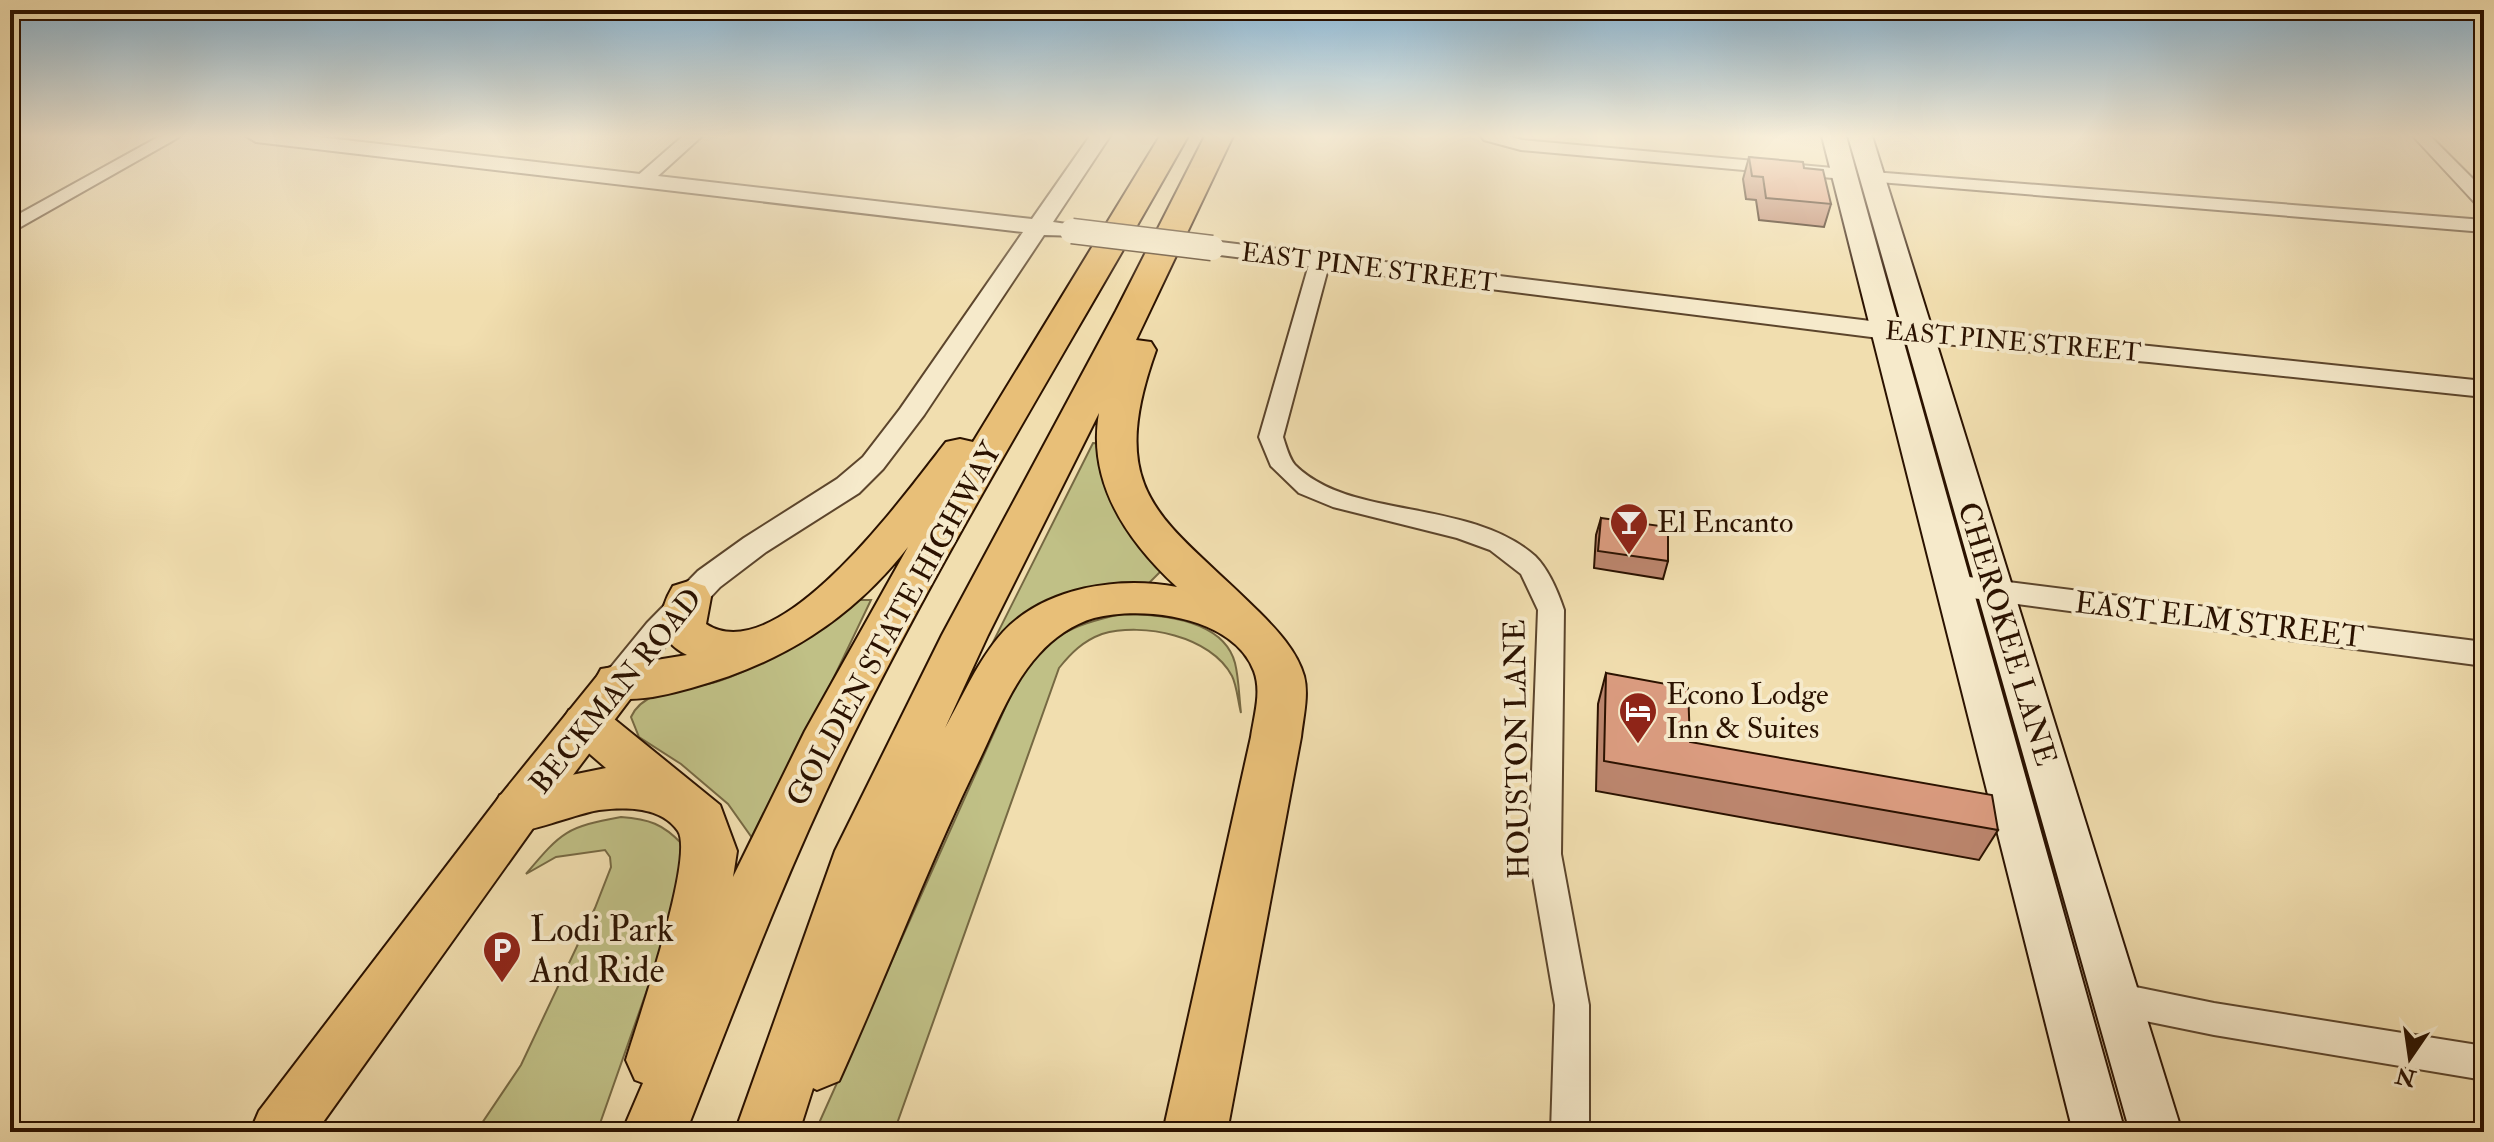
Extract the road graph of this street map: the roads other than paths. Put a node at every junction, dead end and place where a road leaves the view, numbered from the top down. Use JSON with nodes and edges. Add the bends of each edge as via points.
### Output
{"nodes":[{"id":1,"x":77,"y":189,"type":"edge"},
{"id":2,"x":712,"y":189,"type":"edge"},
{"id":3,"x":1065,"y":189,"type":"edge"},
{"id":4,"x":1143,"y":189,"type":"edge"},
{"id":5,"x":1192,"y":189,"type":"edge"},
{"id":6,"x":1862,"y":189,"type":"edge"},
{"id":7,"x":2024,"y":189,"type":"edge"},
{"id":8,"x":2484,"y":226,"type":"edge"},
{"id":9,"x":10,"y":227,"type":"edge"},
{"id":10,"x":1039,"y":228,"type":"junction"},
{"id":11,"x":1160,"y":251,"type":"junction"},
{"id":12,"x":1320,"y":261,"type":"junction"},
{"id":13,"x":1065,"y":323,"type":"junction"},
{"id":14,"x":1904,"y":332,"type":"junction"},
{"id":15,"x":2484,"y":389,"type":"edge"},
{"id":16,"x":1974,"y":589,"type":"junction"},
{"id":17,"x":689,"y":597,"type":"junction"},
{"id":18,"x":1239,"y":620,"type":"junction"},
{"id":19,"x":754,"y":647,"type":"junction"},
{"id":20,"x":2484,"y":654,"type":"edge"},
{"id":21,"x":618,"y":682,"type":"junction"},
{"id":22,"x":586,"y":723,"type":"junction"},
{"id":23,"x":685,"y":804,"type":"junction"},
{"id":24,"x":518,"y":810,"type":"junction"},
{"id":25,"x":2116,"y":999,"type":"junction"},
{"id":26,"x":2484,"y":1063,"type":"edge"},
{"id":27,"x":293,"y":1114,"type":"edge"},
{"id":28,"x":254,"y":1132,"type":"edge"},
{"id":29,"x":638,"y":1132,"type":"edge"},
{"id":30,"x":654,"y":1132,"type":"edge"},
{"id":31,"x":767,"y":1132,"type":"edge"},
{"id":32,"x":783,"y":1132,"type":"edge"},
{"id":33,"x":1195,"y":1132,"type":"edge"},
{"id":34,"x":1570,"y":1132,"type":"edge"},
{"id":35,"x":2099,"y":1132,"type":"edge"},
{"id":36,"x":2156,"y":1132,"type":"edge"}],
"edges":[{"from":1,"to":9,"type":"street"},
{"from":2,"to":10,"type":"street","name":"EAST PINE STREET"},
{"from":3,"to":10,"type":"street","name":"BECKMAN ROAD"},
{"from":4,"to":13,"type":"highway","name":"GOLDEN STATE HIGHWAY"},
{"from":5,"to":11,"type":"highway","name":"GOLDEN STATE HIGHWAY"},
{"from":6,"to":14,"type":"main road","name":"CHEROKEE LANE"},
{"from":7,"to":8,"type":"street"},
{"from":10,"to":12,"type":"street","name":"EAST PINE STREET","bridge":true},
{"from":10,"to":17,"type":"street","name":"BECKMAN ROAD","via":[[873,463]]},
{"from":11,"to":18,"type":"highway","via":[[1153,314],[1118,407],[1114,452],[1128,493],[1162,547]]},
{"from":11,"to":31,"type":"highway","name":"GOLDEN STATE HIGHWAY","via":[[862,851]]},
{"from":12,"to":14,"type":"street","name":"EAST PINE STREET"},
{"from":12,"to":34,"type":"street","name":"HOUSTON LANE","via":[[1271,437],[1287,469],[1306,486],[1348,504],[1498,542],[1542,583],[1551,610],[1545,854],[1572,1005]]},
{"from":13,"to":19,"type":"highway","via":[[1025,362],[881,551],[801,623]]},
{"from":13,"to":30,"type":"highway","name":"GOLDEN STATE HIGHWAY","via":[[937,534],[830,731],[768,858]]},
{"from":14,"to":15,"type":"street","name":"EAST PINE STREET"},
{"from":14,"to":16,"type":"main road","name":"CHEROKEE LANE","via":[[1950,446]]},
{"from":16,"to":20,"type":"street","name":"EAST ELM STREET"},
{"from":16,"to":25,"type":"main road","name":"CHEROKEE LANE"},
{"from":16,"to":35,"type":"main road","name":"CHEROKEE LANE"},
{"from":17,"to":19,"type":"highway","via":[[684,630],[695,641],[717,648]]},
{"from":17,"to":21,"type":"street","name":"BECKMAN ROAD"},
{"from":18,"to":32,"type":"highway","via":[[1177,601],[1135,596],[1070,610],[1024,641],[1001,672],[936,794]]},
{"from":18,"to":33,"type":"highway","via":[[1270,654],[1281,678],[1279,705]]},
{"from":19,"to":21,"type":"highway","via":[[709,668],[657,681]]},
{"from":21,"to":22,"type":"main road","name":"BECKMAN ROAD"},
{"from":22,"to":23,"type":"highway"},
{"from":22,"to":24,"type":"main road","name":"BECKMAN ROAD"},
{"from":23,"to":24,"type":"highway","via":[[657,791],[622,787],[585,791]]},
{"from":23,"to":29,"type":"highway","via":[[701,820],[710,851]]},
{"from":24,"to":27,"type":"main road","name":"BECKMAN ROAD"},
{"from":25,"to":26,"type":"street"},
{"from":25,"to":36,"type":"main road","name":"CHEROKEE LANE"},
{"from":27,"to":28,"type":"main road","name":"BECKMAN ROAD"}]}
